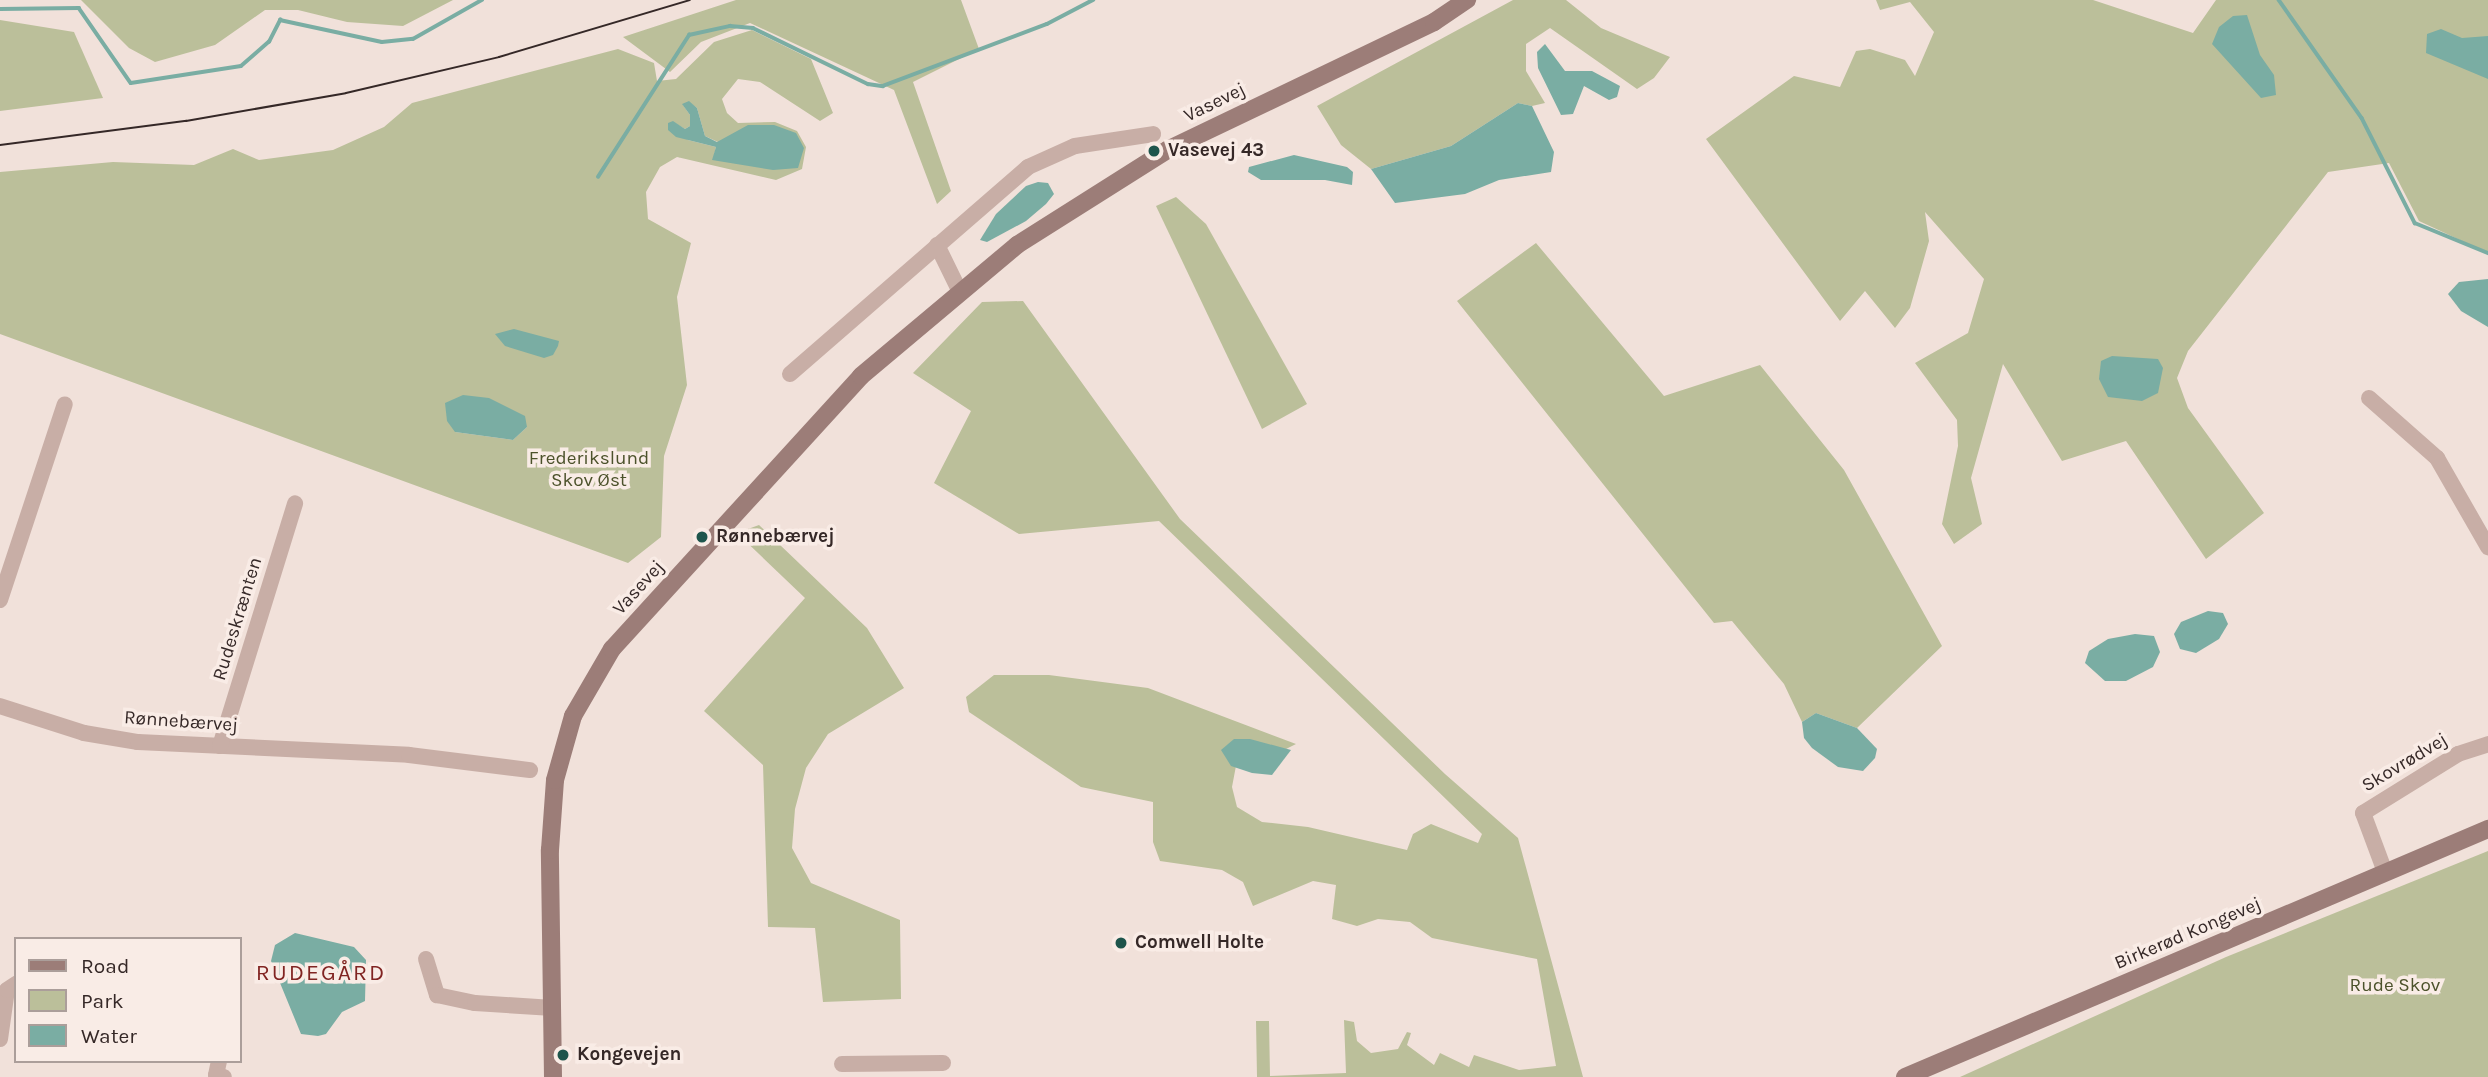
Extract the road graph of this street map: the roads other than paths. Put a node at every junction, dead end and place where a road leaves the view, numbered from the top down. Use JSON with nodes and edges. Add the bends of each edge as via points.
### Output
{"nodes":[{"id":1,"x":1467,"y":0,"type":"edge"},
{"id":2,"x":1153,"y":135,"type":"dead end"},
{"id":3,"x":937,"y":245,"type":"junction"},
{"id":4,"x":959,"y":290,"type":"junction"},
{"id":5,"x":790,"y":374,"type":"dead end"},
{"id":6,"x":2369,"y":398,"type":"dead end"},
{"id":7,"x":65,"y":404,"type":"dead end"},
{"id":8,"x":295,"y":503,"type":"dead end"},
{"id":9,"x":2488,"y":547,"type":"edge"},
{"id":10,"x":0,"y":600,"type":"edge"},
{"id":11,"x":0,"y":706,"type":"edge"},
{"id":12,"x":2488,"y":744,"type":"edge"},
{"id":13,"x":220,"y":746,"type":"junction"},
{"id":14,"x":530,"y":770,"type":"dead end"},
{"id":15,"x":2488,"y":829,"type":"edge"},
{"id":16,"x":2385,"y":872,"type":"junction"},
{"id":17,"x":426,"y":959,"type":"dead end"},
{"id":18,"x":14,"y":985,"type":"edge"},
{"id":19,"x":553,"y":1008,"type":"junction"},
{"id":20,"x":0,"y":1039,"type":"edge"},
{"id":21,"x":219,"y":1063,"type":"edge"},
{"id":22,"x":943,"y":1063,"type":"dead end"},
{"id":23,"x":842,"y":1064,"type":"dead end"},
{"id":24,"x":905,"y":1070,"type":"edge"},
{"id":25,"x":224,"y":1077,"type":"edge"},
{"id":26,"x":553,"y":1077,"type":"edge"},
{"id":27,"x":1905,"y":1077,"type":"edge"}],
"edges":[{"from":1,"to":4,"type":"street","name":"Vasevej","via":[[1434,22],[1167,150],[1057,217]]},
{"from":2,"to":3,"type":"street","via":[[1052,153],[996,192]]},
{"from":3,"to":4,"type":"street"},
{"from":3,"to":5,"type":"street"},
{"from":4,"to":19,"type":"street","name":"Vasevej","via":[[861,376],[797,443],[594,673],[572,716],[555,780],[550,849]]},
{"from":6,"to":9,"type":"street","via":[[2437,458]]},
{"from":7,"to":10,"type":"street"},
{"from":8,"to":13,"type":"street","name":"Rudeskrænten"},
{"from":11,"to":13,"type":"street","name":"Rønnebærvej","via":[[84,733]]},
{"from":12,"to":16,"type":"street","name":"Skovrødvej","via":[[2458,754],[2363,813]]},
{"from":13,"to":14,"type":"street","name":"Rønnebærvej","via":[[409,755]]},
{"from":15,"to":16,"type":"street","name":"Birkerød Kongevej"},
{"from":16,"to":27,"type":"street","name":"Birkerød Kongevej"},
{"from":17,"to":19,"type":"street","via":[[437,995],[475,1003]]},
{"from":18,"to":20,"type":"street","via":[[7,990]]},
{"from":19,"to":26,"type":"street","name":"Vasevej"},
{"from":21,"to":25,"type":"street","via":[[216,1074]]},
{"from":22,"to":24,"type":"street"},
{"from":23,"to":24,"type":"street"}]}
